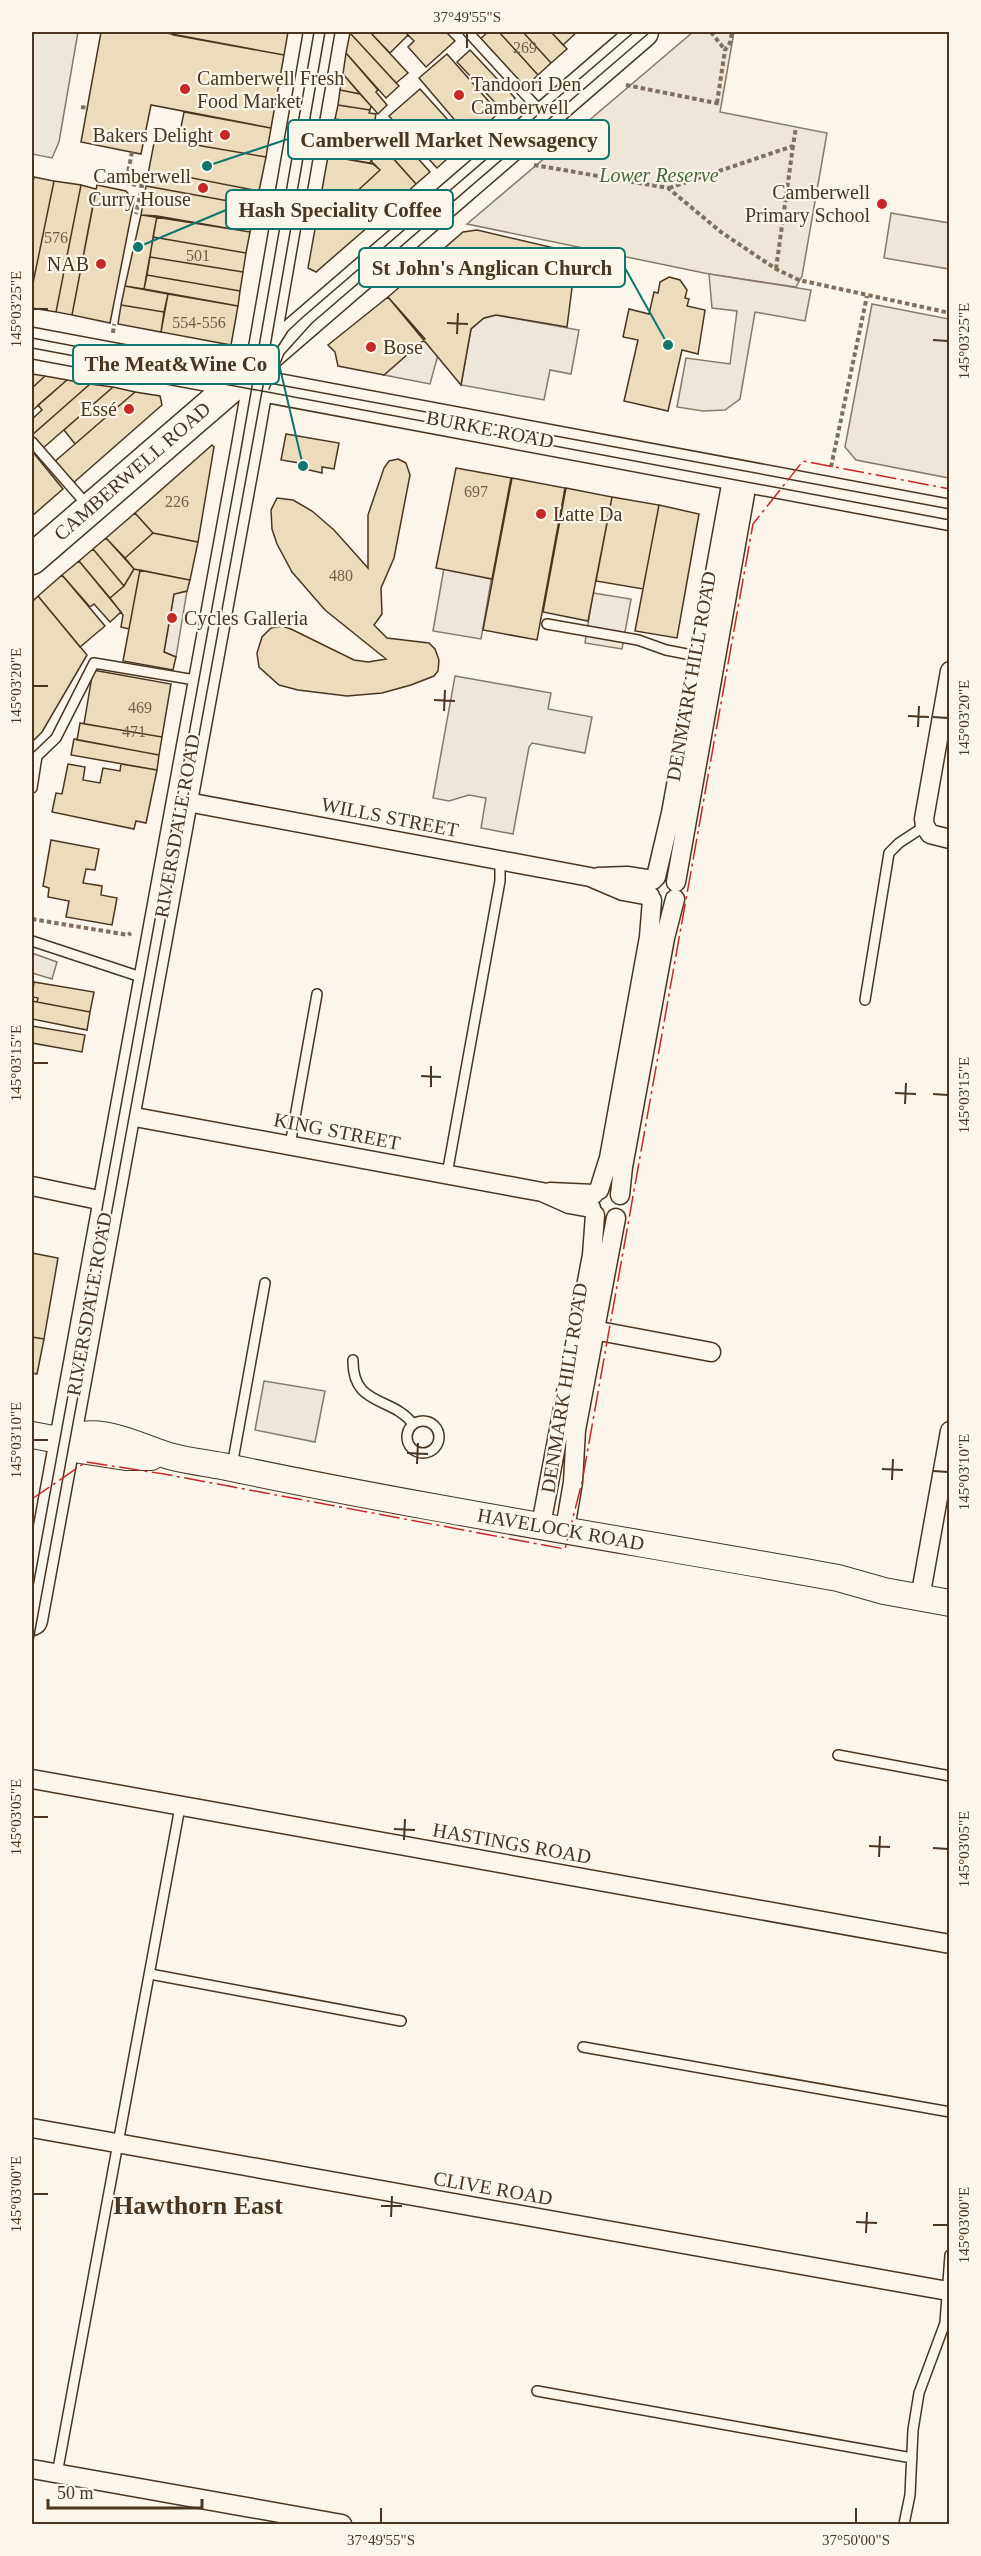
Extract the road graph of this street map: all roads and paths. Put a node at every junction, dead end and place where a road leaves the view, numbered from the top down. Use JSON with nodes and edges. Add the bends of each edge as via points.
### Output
{"nodes":[{"id":1,"x":319,"y":32,"type":"edge"},
{"id":2,"x":468,"y":32,"type":"edge"},
{"id":3,"x":642,"y":32,"type":"edge"},
{"id":4,"x":711,"y":32,"type":"edge"},
{"id":5,"x":732,"y":32,"type":"edge"},
{"id":6,"x":725,"y":51,"type":"junction"},
{"id":7,"x":626,"y":85,"type":"dead end"},
{"id":8,"x":81,"y":107,"type":"dead end"},
{"id":9,"x":88,"y":108,"type":"dead end"},
{"id":10,"x":545,"y":116,"type":"junction"},
{"id":11,"x":796,"y":127,"type":"dead end"},
{"id":12,"x":793,"y":146,"type":"junction"},
{"id":13,"x":132,"y":152,"type":"dead end"},
{"id":14,"x":534,"y":165,"type":"dead end"},
{"id":15,"x":668,"y":188,"type":"junction"},
{"id":16,"x":136,"y":214,"type":"dead end"},
{"id":17,"x":776,"y":269,"type":"junction"},
{"id":18,"x":867,"y":296,"type":"junction"},
{"id":19,"x":950,"y":313,"type":"edge"},
{"id":20,"x":32,"y":343,"type":"edge"},
{"id":21,"x":252,"y":374,"type":"junction"},
{"id":22,"x":32,"y":442,"type":"edge"},
{"id":23,"x":741,"y":476,"type":"junction"},
{"id":24,"x":825,"y":491,"type":"junction"},
{"id":25,"x":90,"y":508,"type":"junction"},
{"id":26,"x":950,"y":515,"type":"edge"},
{"id":27,"x":32,"y":559,"type":"edge"},
{"id":28,"x":547,"y":624,"type":"dead end"},
{"id":29,"x":708,"y":658,"type":"junction"},
{"id":30,"x":950,"y":671,"type":"edge"},
{"id":31,"x":203,"y":681,"type":"junction"},
{"id":32,"x":34,"y":758,"type":"edge"},
{"id":33,"x":32,"y":788,"type":"edge"},
{"id":34,"x":182,"y":801,"type":"junction"},
{"id":35,"x":925,"y":826,"type":"junction"},
{"id":36,"x":950,"y":839,"type":"edge"},
{"id":37,"x":500,"y":860,"type":"junction"},
{"id":38,"x":653,"y":888,"type":"junction"},
{"id":39,"x":676,"y":891,"type":"junction"},
{"id":40,"x":32,"y":919,"type":"edge"},
{"id":41,"x":131,"y":933,"type":"dead end"},
{"id":42,"x":32,"y":941,"type":"edge"},
{"id":43,"x":149,"y":980,"type":"junction"},
{"id":44,"x":317,"y":994,"type":"dead end"},
{"id":45,"x":865,"y":1000,"type":"dead end"},
{"id":46,"x":124,"y":1115,"type":"junction"},
{"id":47,"x":290,"y":1145,"type":"junction"},
{"id":48,"x":447,"y":1174,"type":"junction"},
{"id":49,"x":32,"y":1186,"type":"edge"},
{"id":50,"x":620,"y":1195,"type":"junction"},
{"id":51,"x":108,"y":1202,"type":"junction"},
{"id":52,"x":595,"y":1202,"type":"junction"},
{"id":53,"x":616,"y":1218,"type":"junction"},
{"id":54,"x":265,"y":1283,"type":"dead end"},
{"id":55,"x":586,"y":1329,"type":"junction"},
{"id":56,"x":711,"y":1352,"type":"dead end"},
{"id":57,"x":353,"y":1360,"type":"dead end"},
{"id":58,"x":413,"y":1424,"type":"dead end"},
{"id":59,"x":950,"y":1431,"type":"edge"},
{"id":60,"x":32,"y":1435,"type":"edge"},
{"id":61,"x":64,"y":1441,"type":"junction"},
{"id":62,"x":232,"y":1468,"type":"junction"},
{"id":63,"x":553,"y":1527,"type":"junction"},
{"id":64,"x":920,"y":1598,"type":"junction"},
{"id":65,"x":950,"y":1603,"type":"edge"},
{"id":66,"x":32,"y":1620,"type":"edge"},
{"id":67,"x":838,"y":1755,"type":"dead end"},
{"id":68,"x":950,"y":1776,"type":"edge"},
{"id":69,"x":32,"y":1779,"type":"edge"},
{"id":70,"x":180,"y":1807,"type":"junction"},
{"id":71,"x":950,"y":1944,"type":"edge"},
{"id":72,"x":150,"y":1974,"type":"junction"},
{"id":73,"x":401,"y":2021,"type":"dead end"},
{"id":74,"x":583,"y":2047,"type":"dead end"},
{"id":75,"x":950,"y":2112,"type":"edge"},
{"id":76,"x":32,"y":2128,"type":"edge"},
{"id":77,"x":120,"y":2145,"type":"junction"},
{"id":78,"x":950,"y":2255,"type":"edge"},
{"id":79,"x":948,"y":2291,"type":"junction"},
{"id":80,"x":537,"y":2391,"type":"dead end"},
{"id":81,"x":912,"y":2458,"type":"junction"},
{"id":82,"x":32,"y":2469,"type":"edge"},
{"id":83,"x":57,"y":2474,"type":"junction"},
{"id":84,"x":342,"y":2524,"type":"edge"},
{"id":85,"x":904,"y":2524,"type":"edge"}],
"edges":[{"from":1,"to":21,"type":"main road","name":"RIVERSDALE ROAD"},
{"from":2,"to":10,"type":"lane"},
{"from":3,"to":10,"type":"main road","name":"CAMBERWELL ROAD"},
{"from":4,"to":6,"type":"path"},
{"from":5,"to":6,"type":"path"},
{"from":6,"to":7,"type":"path","via":[[719,103]]},
{"from":8,"to":9,"type":"path"},
{"from":10,"to":21,"type":"main road","name":"CAMBERWELL ROAD"},
{"from":11,"to":12,"type":"path"},
{"from":12,"to":15,"type":"path"},
{"from":12,"to":17,"type":"path"},
{"from":13,"to":16,"type":"path","via":[[126,183],[142,186]]},
{"from":14,"to":15,"type":"path"},
{"from":15,"to":17,"type":"path","via":[[721,232]]},
{"from":17,"to":18,"type":"path","via":[[800,280]]},
{"from":18,"to":19,"type":"path"},
{"from":18,"to":24,"type":"path"},
{"from":20,"to":21,"type":"main road","name":"BURKE ROAD"},
{"from":21,"to":23,"type":"main road","name":"BURKE ROAD"},
{"from":21,"to":25,"type":"main road","name":"CAMBERWELL ROAD"},
{"from":21,"to":31,"type":"main road","name":"RIVERSDALE ROAD"},
{"from":22,"to":25,"type":"lane"},
{"from":23,"to":24,"type":"main road","name":"BURKE ROAD"},
{"from":23,"to":29,"type":"street","name":"DENMARK HILL ROAD"},
{"from":24,"to":26,"type":"main road","name":"BURKE ROAD"},
{"from":25,"to":27,"type":"main road","name":"CAMBERWELL ROAD"},
{"from":28,"to":29,"type":"lane","via":[[638,640]]},
{"from":29,"to":38,"type":"street","name":"DENMARK HILL ROAD"},
{"from":29,"to":39,"type":"street","name":"DENMARK HILL ROAD"},
{"from":30,"to":35,"type":"street"},
{"from":31,"to":32,"type":"lane","via":[[94,663],[56,738]]},
{"from":31,"to":34,"type":"main road","name":"RIVERSDALE ROAD"},
{"from":32,"to":33,"type":"lane"},
{"from":34,"to":37,"type":"street","name":"WILLS STREET"},
{"from":34,"to":43,"type":"main road","name":"RIVERSDALE ROAD"},
{"from":35,"to":36,"type":"street","via":[[930,834]]},
{"from":35,"to":45,"type":"lane","via":[[889,853]]},
{"from":37,"to":38,"type":"street","name":"WILLS STREET","via":[[590,877],[623,891]]},
{"from":37,"to":48,"type":"lane","via":[[500,881]]},
{"from":38,"to":39,"type":"street","via":[[666,875]]},
{"from":38,"to":39,"type":"street","via":[[662,905],[667,905]]},
{"from":38,"to":52,"type":"street","name":"DENMARK HILL ROAD","via":[[649,937],[609,1158]]},
{"from":39,"to":50,"type":"street","name":"DENMARK HILL ROAD"},
{"from":40,"to":41,"type":"path"},
{"from":42,"to":43,"type":"lane"},
{"from":43,"to":46,"type":"main road","name":"RIVERSDALE ROAD"},
{"from":44,"to":47,"type":"lane"},
{"from":46,"to":47,"type":"street","name":"KING STREET"},
{"from":46,"to":51,"type":"main road","name":"RIVERSDALE ROAD"},
{"from":47,"to":48,"type":"street","name":"KING STREET"},
{"from":48,"to":52,"type":"street","name":"KING STREET","via":[[542,1192],[569,1204]]},
{"from":49,"to":51,"type":"street"},
{"from":50,"to":52,"type":"street","via":[[610,1188]]},
{"from":50,"to":53,"type":"street","via":[[623,1207]]},
{"from":51,"to":61,"type":"main road","name":"RIVERSDALE ROAD"},
{"from":52,"to":53,"type":"street","via":[[605,1221]]},
{"from":52,"to":55,"type":"street","name":"DENMARK HILL ROAD"},
{"from":53,"to":55,"type":"street","name":"DENMARK HILL ROAD"},
{"from":54,"to":62,"type":"lane"},
{"from":55,"to":56,"type":"street"},
{"from":55,"to":63,"type":"street","name":"DENMARK HILL ROAD"},
{"from":57,"to":58,"type":"lane","via":[[354,1378],[366,1395],[405,1413]]},
{"from":59,"to":64,"type":"street"},
{"from":60,"to":61,"type":"street","name":"HAVELOCK ROAD"},
{"from":61,"to":62,"type":"street","name":"HAVELOCK ROAD","via":[[80,1450],[126,1457],[173,1456]]},
{"from":61,"to":66,"type":"main road","name":"RIVERSDALE ROAD"},
{"from":62,"to":63,"type":"street","name":"HAVELOCK ROAD","via":[[400,1502]]},
{"from":63,"to":64,"type":"street","name":"HAVELOCK ROAD","via":[[838,1578]]},
{"from":64,"to":65,"type":"street","name":"HAVELOCK ROAD"},
{"from":67,"to":68,"type":"lane"},
{"from":69,"to":70,"type":"street","name":"HASTINGS ROAD"},
{"from":70,"to":71,"type":"street","name":"HASTINGS ROAD"},
{"from":70,"to":72,"type":"lane"},
{"from":72,"to":73,"type":"lane"},
{"from":72,"to":77,"type":"lane"},
{"from":74,"to":75,"type":"lane"},
{"from":76,"to":77,"type":"street","name":"CLIVE ROAD"},
{"from":77,"to":79,"type":"street","name":"CLIVE ROAD"},
{"from":77,"to":83,"type":"lane"},
{"from":78,"to":79,"type":"lane"},
{"from":79,"to":81,"type":"lane","via":[[945,2323],[919,2393]]},
{"from":80,"to":81,"type":"lane"},
{"from":81,"to":85,"type":"lane"},
{"from":82,"to":83,"type":"street"},
{"from":83,"to":84,"type":"street"}]}
